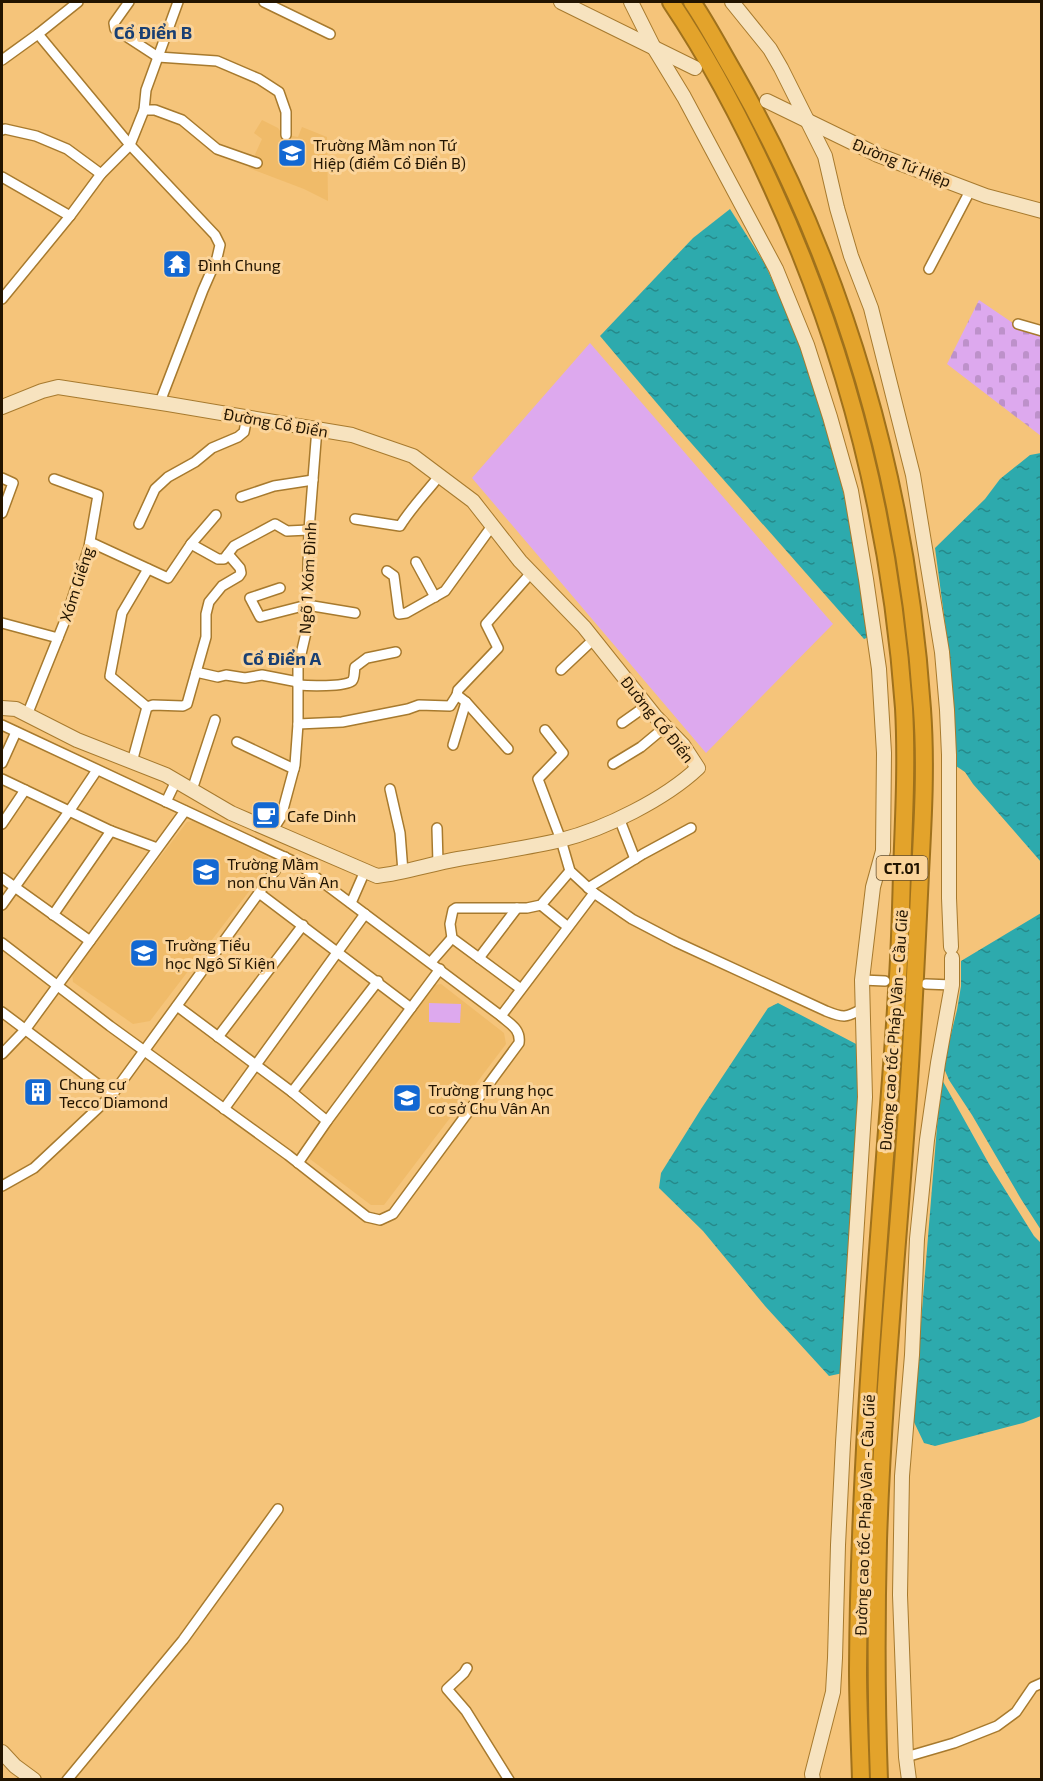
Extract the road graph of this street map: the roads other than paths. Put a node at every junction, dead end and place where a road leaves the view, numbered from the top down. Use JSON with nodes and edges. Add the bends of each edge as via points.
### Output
{"nodes":[{"id":1,"x":78,"y":2,"type":"edge"},
{"id":2,"x":129,"y":2,"type":"edge"},
{"id":3,"x":178,"y":2,"type":"edge"},
{"id":4,"x":264,"y":2,"type":"edge"},
{"id":5,"x":561,"y":2,"type":"edge"},
{"id":6,"x":631,"y":2,"type":"edge"},
{"id":7,"x":671,"y":2,"type":"edge"},
{"id":8,"x":692,"y":2,"type":"edge"},
{"id":9,"x":732,"y":2,"type":"edge"},
{"id":10,"x":38,"y":34,"type":"junction"},
{"id":11,"x":330,"y":34,"type":"dead end"},
{"id":12,"x":653,"y":46,"type":"junction"},
{"id":13,"x":158,"y":57,"type":"junction"},
{"id":14,"x":2,"y":60,"type":"edge"},
{"id":15,"x":695,"y":68,"type":"dead end"},
{"id":16,"x":767,"y":101,"type":"dead end"},
{"id":17,"x":144,"y":110,"type":"junction"},
{"id":18,"x":806,"y":120,"type":"junction"},
{"id":19,"x":2,"y":130,"type":"edge"},
{"id":20,"x":286,"y":135,"type":"dead end"},
{"id":21,"x":130,"y":145,"type":"junction"},
{"id":22,"x":257,"y":163,"type":"dead end"},
{"id":23,"x":101,"y":174,"type":"junction"},
{"id":24,"x":2,"y":177,"type":"edge"},
{"id":25,"x":971,"y":189,"type":"junction"},
{"id":26,"x":1041,"y":211,"type":"edge"},
{"id":27,"x":70,"y":216,"type":"junction"},
{"id":28,"x":929,"y":269,"type":"dead end"},
{"id":29,"x":2,"y":299,"type":"edge"},
{"id":30,"x":1018,"y":324,"type":"dead end"},
{"id":31,"x":1041,"y":331,"type":"edge"},
{"id":32,"x":160,"y":402,"type":"junction"},
{"id":33,"x":2,"y":407,"type":"edge"},
{"id":34,"x":247,"y":417,"type":"junction"},
{"id":35,"x":317,"y":428,"type":"junction"},
{"id":36,"x":440,"y":476,"type":"junction"},
{"id":37,"x":2,"y":478,"type":"edge"},
{"id":38,"x":54,"y":479,"type":"dead end"},
{"id":39,"x":313,"y":480,"type":"junction"},
{"id":40,"x":241,"y":497,"type":"dead end"},
{"id":41,"x":2,"y":513,"type":"edge"},
{"id":42,"x":216,"y":515,"type":"dead end"},
{"id":43,"x":355,"y":519,"type":"dead end"},
{"id":44,"x":139,"y":524,"type":"dead end"},
{"id":45,"x":492,"y":526,"type":"junction"},
{"id":46,"x":309,"y":530,"type":"junction"},
{"id":47,"x":90,"y":542,"type":"junction"},
{"id":48,"x":191,"y":544,"type":"junction"},
{"id":49,"x":228,"y":554,"type":"junction"},
{"id":50,"x":416,"y":562,"type":"dead end"},
{"id":51,"x":148,"y":569,"type":"junction"},
{"id":52,"x":387,"y":571,"type":"dead end"},
{"id":53,"x":531,"y":573,"type":"junction"},
{"id":54,"x":280,"y":588,"type":"dead end"},
{"id":55,"x":435,"y":597,"type":"junction"},
{"id":56,"x":307,"y":605,"type":"junction"},
{"id":57,"x":355,"y":613,"type":"dead end"},
{"id":58,"x":2,"y":623,"type":"edge"},
{"id":59,"x":58,"y":638,"type":"junction"},
{"id":60,"x":594,"y":639,"type":"junction"},
{"id":61,"x":396,"y":652,"type":"dead end"},
{"id":62,"x":561,"y":670,"type":"dead end"},
{"id":63,"x":196,"y":672,"type":"junction"},
{"id":64,"x":298,"y":683,"type":"junction"},
{"id":65,"x":457,"y":695,"type":"junction"},
{"id":66,"x":466,"y":702,"type":"junction"},
{"id":67,"x":646,"y":706,"type":"junction"},
{"id":68,"x":147,"y":707,"type":"junction"},
{"id":69,"x":2,"y":708,"type":"edge"},
{"id":70,"x":27,"y":715,"type":"junction"},
{"id":71,"x":215,"y":720,"type":"dead end"},
{"id":72,"x":622,"y":723,"type":"dead end"},
{"id":73,"x":298,"y":724,"type":"junction"},
{"id":74,"x":2,"y":725,"type":"edge"},
{"id":75,"x":665,"y":727,"type":"junction"},
{"id":76,"x":545,"y":730,"type":"dead end"},
{"id":77,"x":16,"y":732,"type":"junction"},
{"id":78,"x":237,"y":742,"type":"dead end"},
{"id":79,"x":453,"y":745,"type":"dead end"},
{"id":80,"x":508,"y":749,"type":"dead end"},
{"id":81,"x":132,"y":762,"type":"junction"},
{"id":82,"x":2,"y":764,"type":"edge"},
{"id":83,"x":613,"y":764,"type":"dead end"},
{"id":84,"x":294,"y":769,"type":"junction"},
{"id":85,"x":97,"y":770,"type":"junction"},
{"id":86,"x":2,"y":779,"type":"edge"},
{"id":87,"x":176,"y":781,"type":"junction"},
{"id":88,"x":390,"y":789,"type":"dead end"},
{"id":89,"x":25,"y":790,"type":"junction"},
{"id":90,"x":192,"y":790,"type":"junction"},
{"id":91,"x":166,"y":802,"type":"junction"},
{"id":92,"x":70,"y":810,"type":"junction"},
{"id":93,"x":185,"y":811,"type":"junction"},
{"id":94,"x":3,"y":817,"type":"edge"},
{"id":95,"x":620,"y":818,"type":"junction"},
{"id":96,"x":437,"y":828,"type":"dead end"},
{"id":97,"x":691,"y":828,"type":"dead end"},
{"id":98,"x":111,"y":831,"type":"junction"},
{"id":99,"x":272,"y":831,"type":"junction"},
{"id":100,"x":561,"y":840,"type":"junction"},
{"id":101,"x":157,"y":848,"type":"junction"},
{"id":102,"x":285,"y":857,"type":"junction"},
{"id":103,"x":635,"y":859,"type":"junction"},
{"id":104,"x":438,"y":863,"type":"junction"},
{"id":105,"x":366,"y":871,"type":"junction"},
{"id":106,"x":570,"y":871,"type":"junction"},
{"id":107,"x":403,"y":872,"type":"junction"},
{"id":108,"x":2,"y":878,"type":"edge"},
{"id":109,"x":15,"y":888,"type":"junction"},
{"id":110,"x":591,"y":890,"type":"junction"},
{"id":111,"x":259,"y":892,"type":"junction"},
{"id":112,"x":351,"y":903,"type":"junction"},
{"id":113,"x":2,"y":905,"type":"edge"},
{"id":114,"x":541,"y":905,"type":"junction"},
{"id":115,"x":517,"y":908,"type":"junction"},
{"id":116,"x":365,"y":914,"type":"junction"},
{"id":117,"x":53,"y":915,"type":"junction"},
{"id":118,"x":303,"y":925,"type":"junction"},
{"id":119,"x":568,"y":927,"type":"junction"},
{"id":120,"x":452,"y":938,"type":"junction"},
{"id":121,"x":90,"y":941,"type":"junction"},
{"id":122,"x":2,"y":943,"type":"edge"},
{"id":123,"x":338,"y":951,"type":"junction"},
{"id":124,"x":479,"y":958,"type":"junction"},
{"id":125,"x":431,"y":962,"type":"junction"},
{"id":126,"x":440,"y":969,"type":"junction"},
{"id":127,"x":862,"y":980,"type":"junction"},
{"id":128,"x":378,"y":981,"type":"junction"},
{"id":129,"x":885,"y":981,"type":"dead end"},
{"id":130,"x":926,"y":984,"type":"dead end"},
{"id":131,"x":952,"y":985,"type":"junction"},
{"id":132,"x":57,"y":986,"type":"junction"},
{"id":133,"x":521,"y":989,"type":"junction"},
{"id":134,"x":177,"y":1006,"type":"junction"},
{"id":135,"x":411,"y":1008,"type":"junction"},
{"id":136,"x":862,"y":1009,"type":"junction"},
{"id":137,"x":2,"y":1012,"type":"edge"},
{"id":138,"x":501,"y":1016,"type":"junction"},
{"id":139,"x":25,"y":1030,"type":"junction"},
{"id":140,"x":218,"y":1037,"type":"junction"},
{"id":141,"x":144,"y":1051,"type":"junction"},
{"id":142,"x":2,"y":1054,"type":"edge"},
{"id":143,"x":256,"y":1065,"type":"junction"},
{"id":144,"x":292,"y":1092,"type":"junction"},
{"id":145,"x":112,"y":1095,"type":"junction"},
{"id":146,"x":224,"y":1109,"type":"junction"},
{"id":147,"x":327,"y":1121,"type":"junction"},
{"id":148,"x":298,"y":1163,"type":"junction"},
{"id":149,"x":2,"y":1186,"type":"edge"},
{"id":150,"x":278,"y":1509,"type":"dead end"},
{"id":151,"x":467,"y":1668,"type":"dead end"},
{"id":152,"x":1041,"y":1683,"type":"edge"},
{"id":153,"x":2,"y":1752,"type":"edge"},
{"id":154,"x":906,"y":1757,"type":"junction"},
{"id":155,"x":33,"y":1779,"type":"edge"},
{"id":156,"x":67,"y":1779,"type":"edge"},
{"id":157,"x":509,"y":1779,"type":"edge"},
{"id":158,"x":813,"y":1779,"type":"edge"},
{"id":159,"x":861,"y":1779,"type":"edge"},
{"id":160,"x":879,"y":1779,"type":"edge"},
{"id":161,"x":909,"y":1779,"type":"edge"}],
"edges":[{"from":1,"to":10,"type":"street"},
{"from":2,"to":13,"type":"street","via":[[114,23],[115,28]]},
{"from":3,"to":13,"type":"street"},
{"from":4,"to":11,"type":"street"},
{"from":5,"to":12,"type":"street"},
{"from":6,"to":12,"type":"street"},
{"from":7,"to":159,"type":"highway","name":"Đường cao tốc Pháp Vân - Cầu Giẽ","number":"CT.01","via":[[744,129],[816,291],[864,447],[898,634],[906,778],[897,993],[860,1541]]},
{"from":8,"to":160,"type":"highway","name":"Đường cao tốc Pháp Vân - Cầu Giẽ","number":"CT.01","via":[[740,84],[805,212],[843,315],[882,445],[916,637],[924,780],[914,998],[878,1539]]},
{"from":9,"to":18,"type":"street","via":[[770,49]]},
{"from":10,"to":14,"type":"street"},
{"from":10,"to":21,"type":"street"},
{"from":12,"to":15,"type":"street"},
{"from":12,"to":127,"type":"street","via":[[776,268],[807,345],[851,491],[879,669],[884,753],[883,850],[873,887]]},
{"from":13,"to":17,"type":"street","via":[[146,90]]},
{"from":13,"to":20,"type":"street","via":[[217,61],[259,79],[279,92],[286,112]]},
{"from":16,"to":18,"type":"street","name":"Đường Tứ Hiệp"},
{"from":17,"to":21,"type":"street"},
{"from":17,"to":22,"type":"street","via":[[156,110],[182,120],[217,149]]},
{"from":18,"to":25,"type":"street","name":"Đường Tứ Hiệp","via":[[878,155]]},
{"from":18,"to":131,"type":"street","via":[[825,156],[851,256],[871,308],[918,501],[942,652],[947,710]]},
{"from":19,"to":23,"type":"street","via":[[36,136],[67,149]]},
{"from":21,"to":23,"type":"street"},
{"from":21,"to":32,"type":"street","via":[[220,245]]},
{"from":23,"to":27,"type":"street"},
{"from":24,"to":27,"type":"street"},
{"from":25,"to":26,"type":"street","name":"Đường Tứ Hiệp"},
{"from":25,"to":28,"type":"street"},
{"from":27,"to":29,"type":"street"},
{"from":30,"to":31,"type":"street"},
{"from":32,"to":33,"type":"street","name":"Đường Cổ Điển","via":[[58,387]]},
{"from":32,"to":34,"type":"street","name":"Đường Cổ Điển"},
{"from":34,"to":35,"type":"street","name":"Đường Cổ Điển"},
{"from":34,"to":44,"type":"street","via":[[244,432],[238,437],[212,448],[155,489]]},
{"from":35,"to":36,"type":"street","name":"Đường Cổ Điển","via":[[352,435],[413,456]]},
{"from":35,"to":39,"type":"street","name":"Ngõ 1 Xóm Đình"},
{"from":36,"to":43,"type":"street","via":[[400,526]]},
{"from":36,"to":45,"type":"street","name":"Đường Cổ Điển","via":[[473,501]]},
{"from":37,"to":41,"type":"street","via":[[13,483]]},
{"from":38,"to":47,"type":"street","name":"Xóm Giếng","via":[[98,495]]},
{"from":39,"to":40,"type":"street","via":[[274,486]]},
{"from":39,"to":46,"type":"street","name":"Ngõ 1 Xóm Đình"},
{"from":42,"to":48,"type":"street"},
{"from":45,"to":53,"type":"street","name":"Đường Cổ Điển"},
{"from":45,"to":55,"type":"street","via":[[445,591]]},
{"from":46,"to":49,"type":"street","name":"Ngõ 1 Xóm Đình","via":[[287,531],[275,524],[234,546]]},
{"from":46,"to":56,"type":"street","name":"Ngõ 1 Xóm Đình"},
{"from":47,"to":51,"type":"street"},
{"from":47,"to":59,"type":"street","name":"Xóm Giếng"},
{"from":48,"to":49,"type":"street","via":[[218,559]]},
{"from":48,"to":51,"type":"street","via":[[168,578]]},
{"from":49,"to":63,"type":"street","via":[[241,573],[222,586],[209,602],[206,637]]},
{"from":50,"to":55,"type":"street"},
{"from":51,"to":68,"type":"street","via":[[122,613],[110,676]]},
{"from":52,"to":55,"type":"street","via":[[394,576],[399,614]]},
{"from":53,"to":60,"type":"street","name":"Đường Cổ Điển"},
{"from":53,"to":65,"type":"street","via":[[486,624],[498,648]]},
{"from":54,"to":56,"type":"street","name":"Ngõ 1 Xóm Đình","via":[[250,598],[260,616]]},
{"from":56,"to":57,"type":"street","name":"Ngõ 1 Xóm Đình"},
{"from":56,"to":64,"type":"street","name":"Ngõ 1 Xóm Đình","via":[[308,624]]},
{"from":58,"to":59,"type":"street"},
{"from":59,"to":70,"type":"street","name":"Xóm Giếng"},
{"from":60,"to":62,"type":"street"},
{"from":60,"to":67,"type":"street","name":"Đường Cổ Điển"},
{"from":61,"to":64,"type":"street","via":[[367,658],[355,667],[352,681],[316,686]]},
{"from":63,"to":64,"type":"street","via":[[218,677],[262,675]]},
{"from":63,"to":68,"type":"street","via":[[187,704]]},
{"from":64,"to":73,"type":"street","name":"Ngõ 1 Xóm Đình"},
{"from":65,"to":66,"type":"street"},
{"from":65,"to":73,"type":"street","via":[[450,706],[420,705],[342,722]]},
{"from":66,"to":79,"type":"street"},
{"from":66,"to":80,"type":"street"},
{"from":67,"to":72,"type":"street"},
{"from":67,"to":75,"type":"street","name":"Đường Cổ Điển"},
{"from":68,"to":81,"type":"street"},
{"from":69,"to":70,"type":"street","name":"Đường Cổ Điển"},
{"from":70,"to":81,"type":"street","name":"Đường Cổ Điển","via":[[77,741]]},
{"from":71,"to":90,"type":"street"},
{"from":73,"to":84,"type":"street","name":"Ngõ 1 Xóm Đình"},
{"from":74,"to":77,"type":"street"},
{"from":75,"to":83,"type":"street"},
{"from":75,"to":95,"type":"street","name":"Đường Cổ Điển","via":[[698,768],[685,781]]},
{"from":76,"to":100,"type":"street","via":[[563,753],[538,779]]},
{"from":77,"to":82,"type":"street"},
{"from":77,"to":85,"type":"street"},
{"from":78,"to":84,"type":"street"},
{"from":81,"to":87,"type":"street","name":"Đường Cổ Điển"},
{"from":84,"to":99,"type":"street","name":"Ngõ 1 Xóm Đình","via":[[281,817]]},
{"from":85,"to":91,"type":"street"},
{"from":85,"to":92,"type":"street"},
{"from":86,"to":89,"type":"street"},
{"from":87,"to":90,"type":"street","name":"Đường Cổ Điển"},
{"from":87,"to":91,"type":"street"},
{"from":88,"to":107,"type":"street","via":[[400,833]]},
{"from":89,"to":92,"type":"street"},
{"from":89,"to":94,"type":"street"},
{"from":90,"to":99,"type":"street","name":"Đường Cổ Điển"},
{"from":91,"to":93,"type":"street"},
{"from":92,"to":98,"type":"street"},
{"from":92,"to":109,"type":"street"},
{"from":93,"to":101,"type":"street"},
{"from":93,"to":102,"type":"street"},
{"from":95,"to":100,"type":"street","name":"Đường Cổ Điển"},
{"from":95,"to":103,"type":"street"},
{"from":96,"to":104,"type":"street"},
{"from":97,"to":103,"type":"street"},
{"from":98,"to":101,"type":"street"},
{"from":98,"to":117,"type":"street"},
{"from":99,"to":105,"type":"street","name":"Đường Cổ Điển"},
{"from":100,"to":104,"type":"street","name":"Đường Cổ Điển"},
{"from":100,"to":106,"type":"street"},
{"from":101,"to":121,"type":"street"},
{"from":102,"to":111,"type":"street"},
{"from":102,"to":112,"type":"street"},
{"from":103,"to":110,"type":"street"},
{"from":104,"to":107,"type":"street","name":"Đường Cổ Điển"},
{"from":105,"to":107,"type":"street","name":"Đường Cổ Điển","via":[[377,876]]},
{"from":105,"to":112,"type":"street"},
{"from":106,"to":110,"type":"street"},
{"from":106,"to":114,"type":"street"},
{"from":108,"to":109,"type":"street"},
{"from":109,"to":113,"type":"street"},
{"from":109,"to":117,"type":"street"},
{"from":110,"to":119,"type":"street"},
{"from":110,"to":136,"type":"street","via":[[632,920],[826,1011],[841,1017]]},
{"from":111,"to":118,"type":"street"},
{"from":111,"to":134,"type":"street"},
{"from":112,"to":116,"type":"street"},
{"from":114,"to":115,"type":"street"},
{"from":114,"to":119,"type":"street"},
{"from":115,"to":120,"type":"street","via":[[456,908],[450,924]]},
{"from":115,"to":124,"type":"street"},
{"from":116,"to":123,"type":"street"},
{"from":116,"to":125,"type":"street"},
{"from":117,"to":121,"type":"street"},
{"from":118,"to":123,"type":"street"},
{"from":118,"to":140,"type":"street"},
{"from":119,"to":133,"type":"street"},
{"from":120,"to":124,"type":"street"},
{"from":120,"to":125,"type":"street"},
{"from":121,"to":132,"type":"street"},
{"from":122,"to":132,"type":"street"},
{"from":123,"to":128,"type":"street"},
{"from":123,"to":143,"type":"street"},
{"from":124,"to":133,"type":"street"},
{"from":125,"to":126,"type":"street"},
{"from":126,"to":135,"type":"street"},
{"from":126,"to":138,"type":"street"},
{"from":127,"to":129,"type":"street"},
{"from":127,"to":136,"type":"street"},
{"from":128,"to":135,"type":"street"},
{"from":128,"to":144,"type":"street"},
{"from":130,"to":131,"type":"street"},
{"from":131,"to":154,"type":"street","via":[[927,1140],[918,1228],[902,1476],[900,1595]]},
{"from":132,"to":139,"type":"street"},
{"from":132,"to":141,"type":"street"},
{"from":133,"to":138,"type":"street"},
{"from":134,"to":140,"type":"street"},
{"from":134,"to":141,"type":"street"},
{"from":135,"to":147,"type":"street"},
{"from":136,"to":158,"type":"street","via":[[865,1096],[833,1680]]},
{"from":137,"to":139,"type":"street"},
{"from":138,"to":148,"type":"street","via":[[519,1033],[519,1043],[393,1214],[380,1220],[367,1217]]},
{"from":139,"to":142,"type":"street"},
{"from":139,"to":145,"type":"street"},
{"from":140,"to":143,"type":"street"},
{"from":141,"to":145,"type":"street"},
{"from":141,"to":146,"type":"street"},
{"from":143,"to":144,"type":"street"},
{"from":143,"to":146,"type":"street"},
{"from":144,"to":147,"type":"street"},
{"from":145,"to":149,"type":"street","via":[[34,1168]]},
{"from":146,"to":148,"type":"street"},
{"from":147,"to":148,"type":"street"},
{"from":150,"to":156,"type":"street","via":[[183,1640]]},
{"from":151,"to":157,"type":"street","via":[[447,1689],[466,1711]]},
{"from":152,"to":154,"type":"street","via":[[998,1726]]},
{"from":153,"to":155,"type":"street"},
{"from":154,"to":161,"type":"street"}]}
